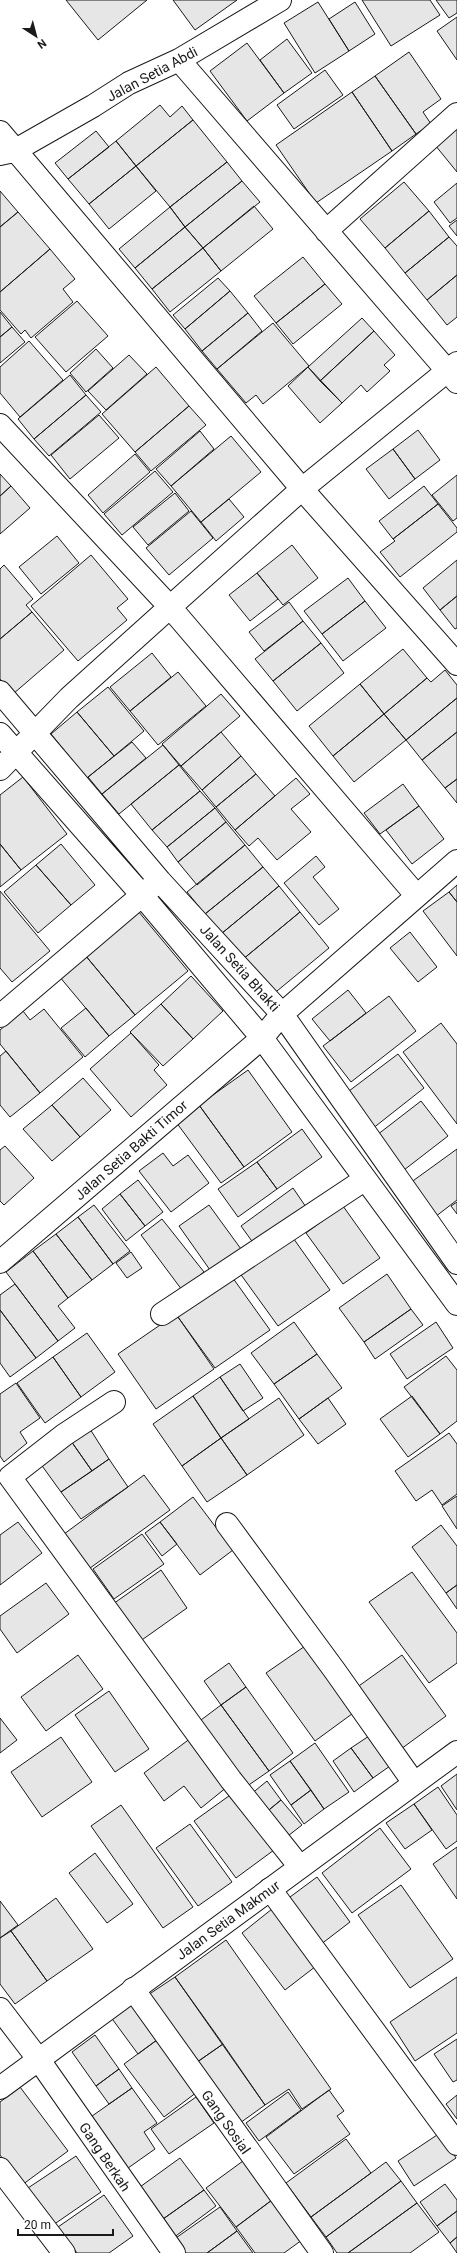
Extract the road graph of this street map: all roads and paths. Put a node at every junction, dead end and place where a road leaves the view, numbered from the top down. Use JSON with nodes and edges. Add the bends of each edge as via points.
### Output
{"nodes":[{"id":1,"x":280,"y":0,"type":"edge"},
{"id":2,"x":179,"y":60,"type":"junction"},
{"id":3,"x":457,"y":114,"type":"edge"},
{"id":4,"x":0,"y":132,"type":"edge"},
{"id":5,"x":7,"y":152,"type":"edge"},
{"id":6,"x":326,"y":231,"type":"junction"},
{"id":7,"x":454,"y":372,"type":"edge"},
{"id":8,"x":0,"y":425,"type":"edge"},
{"id":9,"x":302,"y":490,"type":"junction"},
{"id":10,"x":170,"y":607,"type":"junction"},
{"id":11,"x":457,"y":664,"type":"edge"},
{"id":12,"x":0,"y":692,"type":"edge"},
{"id":13,"x":36,"y":733,"type":"junction"},
{"id":14,"x":0,"y":734,"type":"edge"},
{"id":15,"x":18,"y":753,"type":"junction"},
{"id":16,"x":0,"y":769,"type":"edge"},
{"id":17,"x":457,"y":861,"type":"edge"},
{"id":18,"x":160,"y":881,"type":"junction"},
{"id":19,"x":141,"y":894,"type":"junction"},
{"id":20,"x":416,"y":895,"type":"junction"},
{"id":21,"x":282,"y":1014,"type":"junction"},
{"id":22,"x":0,"y":1016,"type":"edge"},
{"id":23,"x":262,"y":1038,"type":"junction"},
{"id":24,"x":364,"y":1180,"type":"junction"},
{"id":25,"x":453,"y":1257,"type":"edge"},
{"id":26,"x":0,"y":1262,"type":"edge"},
{"id":27,"x":429,"y":1264,"type":"junction"},
{"id":28,"x":457,"y":1304,"type":"edge"},
{"id":29,"x":162,"y":1314,"type":"dead end"},
{"id":30,"x":114,"y":1402,"type":"dead end"},
{"id":31,"x":5,"y":1481,"type":"edge"},
{"id":32,"x":227,"y":1524,"type":"dead end"},
{"id":33,"x":457,"y":1752,"type":"edge"},
{"id":34,"x":414,"y":1784,"type":"junction"},
{"id":35,"x":300,"y":1867,"type":"junction"},
{"id":36,"x":270,"y":1889,"type":"junction"},
{"id":37,"x":133,"y":1989,"type":"junction"},
{"id":38,"x":0,"y":2009,"type":"edge"},
{"id":39,"x":39,"y":2060,"type":"junction"},
{"id":40,"x":0,"y":2088,"type":"edge"},
{"id":41,"x":457,"y":2144,"type":"edge"},
{"id":42,"x":0,"y":2169,"type":"edge"},
{"id":43,"x":64,"y":2253,"type":"edge"},
{"id":44,"x":174,"y":2253,"type":"edge"},
{"id":45,"x":322,"y":2253,"type":"edge"}],
"edges":[{"from":1,"to":2,"type":"street","name":"Jalan Setia Abdi"},
{"from":2,"to":5,"type":"street","name":"Jalan Setia Abdi","via":[[129,83],[93,106]]},
{"from":2,"to":6,"type":"street"},
{"from":3,"to":6,"type":"street"},
{"from":4,"to":5,"type":"street"},
{"from":5,"to":9,"type":"street"},
{"from":6,"to":7,"type":"street"},
{"from":7,"to":9,"type":"street"},
{"from":8,"to":10,"type":"street"},
{"from":9,"to":10,"type":"street"},
{"from":9,"to":11,"type":"street"},
{"from":10,"to":13,"type":"street","via":[[68,698]]},
{"from":10,"to":20,"type":"street"},
{"from":12,"to":13,"type":"street","name":"Jalan Setia Bhakti"},
{"from":13,"to":15,"type":"street"},
{"from":13,"to":18,"type":"street","name":"Jalan Setia Bhakti"},
{"from":14,"to":15,"type":"street","name":"Jalan Setia Bhakti"},
{"from":15,"to":16,"type":"street"},
{"from":15,"to":19,"type":"street","name":"Jalan Setia Bhakti"},
{"from":17,"to":20,"type":"street","name":"Jalan Setia Bakti Timor"},
{"from":18,"to":19,"type":"street"},
{"from":18,"to":21,"type":"street","name":"Jalan Setia Bhakti"},
{"from":19,"to":22,"type":"street"},
{"from":19,"to":23,"type":"street","name":"Jalan Setia Bhakti"},
{"from":20,"to":21,"type":"street","name":"Jalan Setia Bakti Timor"},
{"from":21,"to":23,"type":"street","name":"Jalan Setia Bakti Timor"},
{"from":21,"to":25,"type":"street","name":"Jalan Setia Bhakti"},
{"from":23,"to":24,"type":"street","name":"Jalan Setia Bhakti"},
{"from":23,"to":26,"type":"street","name":"Jalan Setia Bakti Timor"},
{"from":24,"to":27,"type":"street","name":"Jalan Setia Bhakti"},
{"from":24,"to":29,"type":"street"},
{"from":25,"to":27,"type":"street"},
{"from":27,"to":28,"type":"street","name":"Jalan Setia Bhakti"},
{"from":30,"to":31,"type":"street","via":[[64,1435]]},
{"from":31,"to":35,"type":"street"},
{"from":32,"to":34,"type":"street"},
{"from":33,"to":34,"type":"street","name":"Jalan Setia Makmur"},
{"from":34,"to":35,"type":"street","name":"Jalan Setia Makmur"},
{"from":35,"to":36,"type":"street","name":"Jalan Setia Makmur"},
{"from":36,"to":37,"type":"street","name":"Jalan Setia Makmur"},
{"from":36,"to":41,"type":"street"},
{"from":37,"to":39,"type":"street","name":"Jalan Setia Makmur"},
{"from":37,"to":45,"type":"street","name":"Gang Sosial"},
{"from":38,"to":39,"type":"street","name":"Gang Berkah"},
{"from":39,"to":40,"type":"street","name":"Jalan Setia Makmur"},
{"from":39,"to":44,"type":"street","name":"Gang Berkah"},
{"from":42,"to":43,"type":"street"}]}
